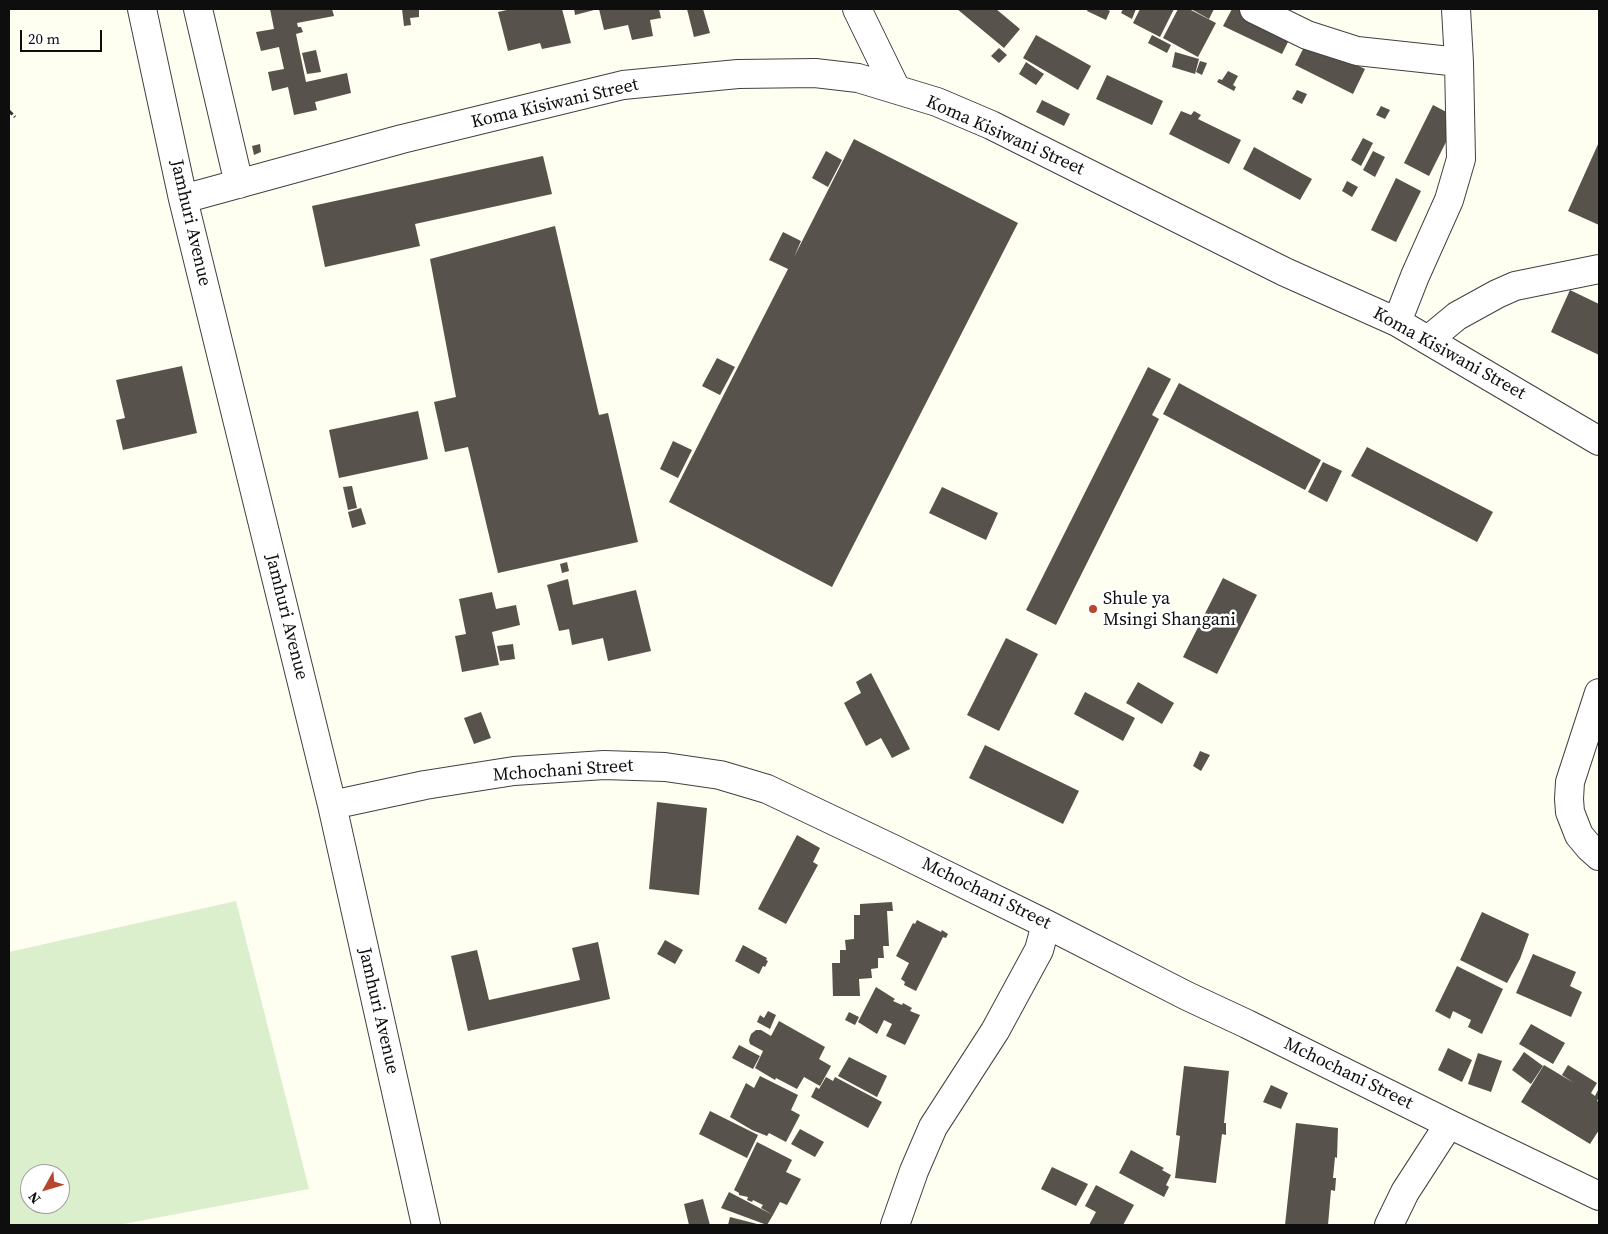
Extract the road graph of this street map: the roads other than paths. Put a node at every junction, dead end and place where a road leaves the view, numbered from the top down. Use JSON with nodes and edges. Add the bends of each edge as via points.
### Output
{"nodes":[{"id":1,"x":142,"y":9,"type":"edge"},
{"id":2,"x":198,"y":9,"type":"edge"},
{"id":3,"x":856,"y":9,"type":"edge"},
{"id":4,"x":1254,"y":9,"type":"edge"},
{"id":5,"x":1456,"y":9,"type":"edge"},
{"id":6,"x":1459,"y":62,"type":"junction"},
{"id":7,"x":896,"y":89,"type":"junction"},
{"id":8,"x":238,"y":184,"type":"junction"},
{"id":9,"x":183,"y":199,"type":"junction"},
{"id":10,"x":1599,"y":269,"type":"edge"},
{"id":11,"x":1397,"y":322,"type":"junction"},
{"id":12,"x":1428,"y":340,"type":"junction"},
{"id":13,"x":1599,"y":440,"type":"edge"},
{"id":14,"x":1599,"y":693,"type":"edge"},
{"id":15,"x":1589,"y":728,"type":"junction"},
{"id":16,"x":1599,"y":763,"type":"edge"},
{"id":17,"x":332,"y":805,"type":"junction"},
{"id":18,"x":1599,"y":856,"type":"edge"},
{"id":19,"x":1046,"y":924,"type":"junction"},
{"id":20,"x":1449,"y":1124,"type":"junction"},
{"id":21,"x":1599,"y":1196,"type":"edge"},
{"id":22,"x":426,"y":1225,"type":"edge"},
{"id":23,"x":895,"y":1225,"type":"edge"},
{"id":24,"x":1389,"y":1225,"type":"edge"}],
"edges":[{"from":1,"to":9,"type":"street","name":"Jamhuri Avenue"},
{"from":2,"to":8,"type":"street"},
{"from":3,"to":7,"type":"street"},
{"from":4,"to":6,"type":"street","via":[[1307,36],[1357,51]]},
{"from":5,"to":6,"type":"street"},
{"from":6,"to":11,"type":"street","via":[[1461,159],[1450,200]]},
{"from":7,"to":8,"type":"street","name":"Koma Kisiwani Street","via":[[858,78],[815,73],[738,74],[623,85],[402,139]]},
{"from":7,"to":11,"type":"street","name":"Koma Kisiwani Street","via":[[991,125],[1286,272]]},
{"from":8,"to":9,"type":"street","name":"Koma Kisiwani Street"},
{"from":9,"to":17,"type":"street","name":"Jamhuri Avenue"},
{"from":10,"to":12,"type":"street","via":[[1516,286],[1457,316]]},
{"from":11,"to":12,"type":"street","name":"Koma Kisiwani Street"},
{"from":12,"to":13,"type":"street","name":"Koma Kisiwani Street"},
{"from":14,"to":15,"type":"street"},
{"from":15,"to":16,"type":"street"},
{"from":15,"to":18,"type":"street","via":[[1570,782],[1570,812],[1579,834]]},
{"from":17,"to":19,"type":"street","name":"Mchochani Street","via":[[425,785],[514,771],[604,765],[665,766],[720,775],[767,789]]},
{"from":17,"to":22,"type":"street","name":"Jamhuri Avenue"},
{"from":19,"to":20,"type":"street","name":"Mchochani Street"},
{"from":19,"to":23,"type":"street","via":[[1039,950],[995,1031],[933,1127]]},
{"from":20,"to":21,"type":"street","name":"Mchochani Street"},
{"from":20,"to":24,"type":"street","via":[[1405,1192]]}]}
